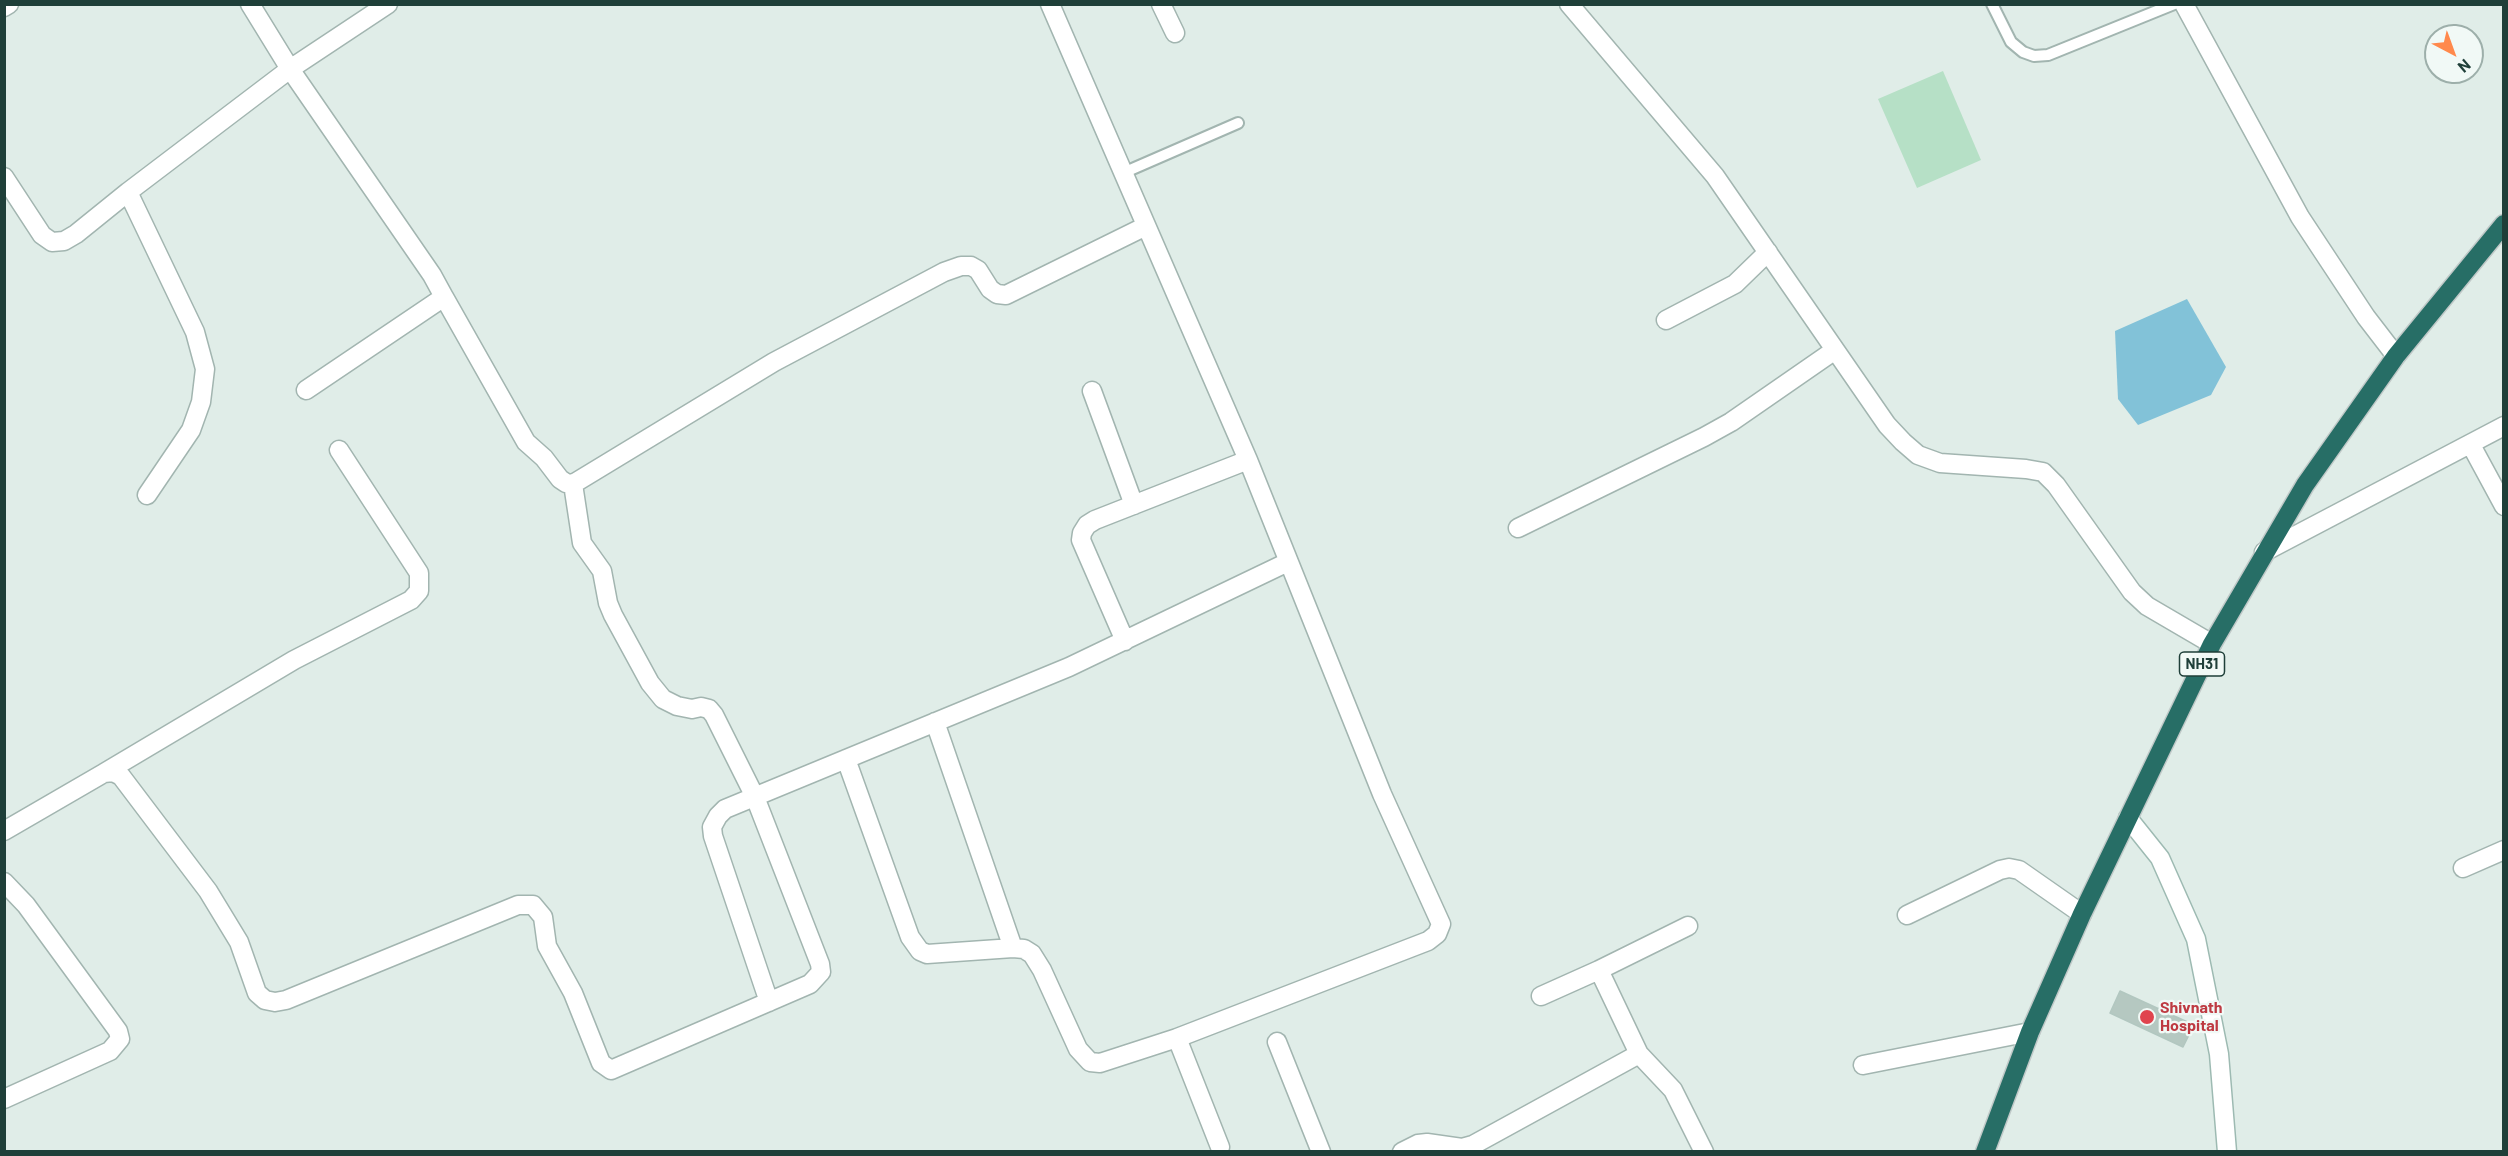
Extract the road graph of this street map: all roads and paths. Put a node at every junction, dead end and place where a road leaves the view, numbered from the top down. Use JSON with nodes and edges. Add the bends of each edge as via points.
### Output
{"nodes":[{"id":1,"x":9,"y":4,"type":"edge"},
{"id":2,"x":250,"y":4,"type":"edge"},
{"id":3,"x":388,"y":4,"type":"edge"},
{"id":4,"x":1050,"y":4,"type":"edge"},
{"id":5,"x":1161,"y":4,"type":"edge"},
{"id":6,"x":1569,"y":4,"type":"edge"},
{"id":7,"x":1992,"y":4,"type":"edge"},
{"id":8,"x":2175,"y":4,"type":"edge"},
{"id":9,"x":2184,"y":4,"type":"edge"},
{"id":10,"x":4,"y":7,"type":"edge"},
{"id":11,"x":1175,"y":33,"type":"dead end"},
{"id":12,"x":290,"y":69,"type":"junction"},
{"id":13,"x":1238,"y":123,"type":"dead end"},
{"id":14,"x":1123,"y":173,"type":"junction"},
{"id":15,"x":4,"y":177,"type":"edge"},
{"id":16,"x":128,"y":192,"type":"junction"},
{"id":17,"x":2504,"y":224,"type":"edge"},
{"id":18,"x":1146,"y":226,"type":"junction"},
{"id":19,"x":1768,"y":252,"type":"junction"},
{"id":20,"x":444,"y":297,"type":"junction"},
{"id":21,"x":1666,"y":320,"type":"dead end"},
{"id":22,"x":1835,"y":350,"type":"junction"},
{"id":23,"x":2396,"y":356,"type":"junction"},
{"id":24,"x":306,"y":390,"type":"dead end"},
{"id":25,"x":1092,"y":391,"type":"dead end"},
{"id":26,"x":2504,"y":426,"type":"edge"},
{"id":27,"x":2471,"y":445,"type":"junction"},
{"id":28,"x":339,"y":450,"type":"dead end"},
{"id":29,"x":1248,"y":460,"type":"junction"},
{"id":30,"x":573,"y":484,"type":"junction"},
{"id":31,"x":147,"y":495,"type":"dead end"},
{"id":32,"x":1134,"y":505,"type":"junction"},
{"id":33,"x":2504,"y":506,"type":"edge"},
{"id":34,"x":1518,"y":528,"type":"dead end"},
{"id":35,"x":2264,"y":552,"type":"junction"},
{"id":36,"x":1288,"y":562,"type":"junction"},
{"id":37,"x":1125,"y":642,"type":"junction"},
{"id":38,"x":2212,"y":644,"type":"junction"},
{"id":39,"x":935,"y":722,"type":"junction"},
{"id":40,"x":846,"y":759,"type":"junction"},
{"id":41,"x":104,"y":773,"type":"junction"},
{"id":42,"x":755,"y":797,"type":"junction"},
{"id":43,"x":2128,"y":818,"type":"junction"},
{"id":44,"x":4,"y":831,"type":"edge"},
{"id":45,"x":2504,"y":850,"type":"edge"},
{"id":46,"x":2463,"y":868,"type":"dead end"},
{"id":47,"x":4,"y":882,"type":"edge"},
{"id":48,"x":2082,"y":914,"type":"junction"},
{"id":49,"x":1907,"y":915,"type":"dead end"},
{"id":50,"x":1688,"y":926,"type":"dead end"},
{"id":51,"x":1013,"y":948,"type":"junction"},
{"id":52,"x":1599,"y":970,"type":"junction"},
{"id":53,"x":1541,"y":996,"type":"dead end"},
{"id":54,"x":769,"y":1002,"type":"junction"},
{"id":55,"x":2030,"y":1032,"type":"junction"},
{"id":56,"x":1177,"y":1038,"type":"junction"},
{"id":57,"x":1277,"y":1042,"type":"dead end"},
{"id":58,"x":1638,"y":1054,"type":"junction"},
{"id":59,"x":1863,"y":1065,"type":"dead end"},
{"id":60,"x":4,"y":1099,"type":"edge"},
{"id":61,"x":1217,"y":1150,"type":"edge"},
{"id":62,"x":1322,"y":1152,"type":"edge"},
{"id":63,"x":1402,"y":1152,"type":"edge"},
{"id":64,"x":1704,"y":1152,"type":"edge"},
{"id":65,"x":1985,"y":1152,"type":"edge"},
{"id":66,"x":2227,"y":1152,"type":"edge"}],
"edges":[{"from":1,"to":10,"type":"street"},
{"from":2,"to":12,"type":"street"},
{"from":3,"to":12,"type":"street"},
{"from":4,"to":14,"type":"street"},
{"from":5,"to":11,"type":"street"},
{"from":6,"to":19,"type":"street","via":[[1715,176]]},
{"from":7,"to":8,"type":"lane","via":[[2012,42],[2034,56],[2048,55]]},
{"from":9,"to":23,"type":"street","via":[[2300,217]]},
{"from":12,"to":16,"type":"street"},
{"from":12,"to":20,"type":"street"},
{"from":13,"to":14,"type":"lane"},
{"from":14,"to":18,"type":"street"},
{"from":15,"to":16,"type":"street","via":[[42,235],[52,242],[76,234]]},
{"from":16,"to":31,"type":"street","via":[[195,332],[205,369],[201,402],[191,430]]},
{"from":17,"to":23,"type":"highway","number":"NH31"},
{"from":18,"to":29,"type":"street"},
{"from":18,"to":30,"type":"street","via":[[1006,295],[990,289],[971,266],[944,272],[774,362]]},
{"from":19,"to":21,"type":"street","via":[[1735,284]]},
{"from":19,"to":22,"type":"street"},
{"from":20,"to":24,"type":"street"},
{"from":20,"to":30,"type":"street","via":[[526,442],[560,479]]},
{"from":22,"to":34,"type":"street","via":[[1713,432]]},
{"from":22,"to":38,"type":"street","via":[[1887,425],[1918,455],[1940,463],[2043,472],[2056,484],[2132,592],[2147,606]]},
{"from":23,"to":35,"type":"highway","number":"NH31"},
{"from":25,"to":32,"type":"street"},
{"from":26,"to":27,"type":"street"},
{"from":27,"to":33,"type":"street"},
{"from":27,"to":35,"type":"street"},
{"from":28,"to":41,"type":"street","via":[[418,573],[419,591],[411,600],[294,660]]},
{"from":29,"to":32,"type":"street"},
{"from":29,"to":36,"type":"street"},
{"from":30,"to":42,"type":"street","via":[[582,543],[602,571],[611,609],[650,683],[663,699],[677,706],[709,709]]},
{"from":32,"to":37,"type":"street","via":[[1095,520],[1082,532]]},
{"from":35,"to":38,"type":"highway","number":"NH31"},
{"from":36,"to":37,"type":"street"},
{"from":36,"to":56,"type":"street","via":[[1378,784],[1441,924],[1428,941]]},
{"from":37,"to":39,"type":"street"},
{"from":38,"to":43,"type":"highway","number":"NH31"},
{"from":39,"to":40,"type":"street"},
{"from":39,"to":51,"type":"street"},
{"from":40,"to":42,"type":"street"},
{"from":40,"to":51,"type":"street","via":[[914,945],[927,954]]},
{"from":41,"to":44,"type":"street"},
{"from":41,"to":54,"type":"street","via":[[121,776],[202,881],[239,942],[257,993],[265,1000],[286,1000],[526,904],[539,910],[543,917],[550,955],[573,993],[601,1063],[611,1070]]},
{"from":42,"to":54,"type":"street","via":[[725,810],[712,827]]},
{"from":42,"to":54,"type":"street","via":[[821,972],[810,984]]},
{"from":43,"to":48,"type":"highway","number":"NH31"},
{"from":43,"to":66,"type":"street","via":[[2160,858],[2196,939],[2219,1054]]},
{"from":45,"to":46,"type":"street"},
{"from":47,"to":60,"type":"street","via":[[26,905],[120,1039],[110,1051]]},
{"from":48,"to":49,"type":"street","via":[[2019,870],[2009,868]]},
{"from":48,"to":55,"type":"highway","number":"NH31"},
{"from":50,"to":52,"type":"street"},
{"from":51,"to":56,"type":"street","via":[[1024,949],[1037,961],[1078,1049],[1090,1062],[1100,1063]]},
{"from":52,"to":53,"type":"street"},
{"from":52,"to":58,"type":"street"},
{"from":55,"to":59,"type":"street"},
{"from":55,"to":65,"type":"highway","number":"NH31"},
{"from":56,"to":61,"type":"street"},
{"from":57,"to":62,"type":"street"},
{"from":58,"to":63,"type":"street","via":[[1473,1145],[1462,1148],[1426,1143]]},
{"from":58,"to":64,"type":"street","via":[[1672,1090]]}]}
